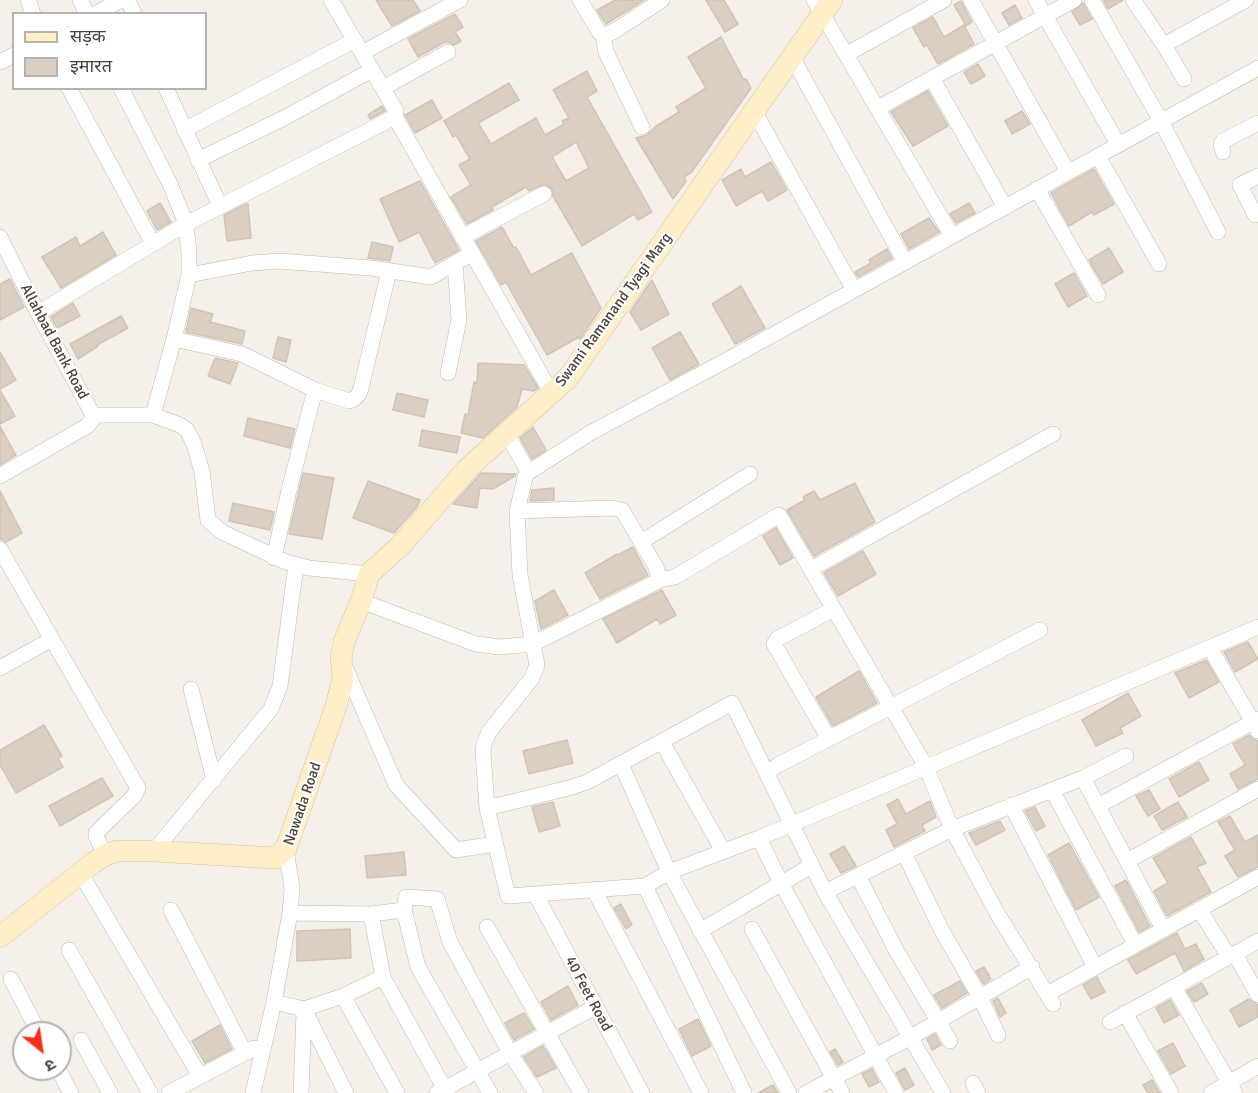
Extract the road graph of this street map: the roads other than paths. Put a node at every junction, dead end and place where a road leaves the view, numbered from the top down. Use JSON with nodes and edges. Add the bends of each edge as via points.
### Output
{"nodes":[{"id":1,"x":121,"y":0,"type":"edge"},
{"id":2,"x":331,"y":0,"type":"edge"},
{"id":3,"x":460,"y":0,"type":"edge"},
{"id":4,"x":580,"y":0,"type":"edge"},
{"id":5,"x":662,"y":0,"type":"edge"},
{"id":6,"x":944,"y":0,"type":"edge"},
{"id":7,"x":971,"y":0,"type":"edge"},
{"id":8,"x":1036,"y":0,"type":"edge"},
{"id":9,"x":1074,"y":0,"type":"edge"},
{"id":10,"x":1092,"y":0,"type":"edge"},
{"id":11,"x":1133,"y":0,"type":"edge"},
{"id":12,"x":1246,"y":0,"type":"edge"},
{"id":13,"x":823,"y":4,"type":"edge"},
{"id":14,"x":99,"y":12,"type":"edge"},
{"id":15,"x":1045,"y":16,"type":"junction"},
{"id":16,"x":603,"y":35,"type":"junction"},
{"id":17,"x":996,"y":43,"type":"junction"},
{"id":18,"x":1164,"y":45,"type":"junction"},
{"id":19,"x":358,"y":46,"type":"junction"},
{"id":20,"x":448,"y":52,"type":"dead end"},
{"id":21,"x":847,"y":54,"type":"junction"},
{"id":22,"x":792,"y":57,"type":"junction"},
{"id":23,"x":1258,"y":68,"type":"edge"},
{"id":24,"x":372,"y":70,"type":"junction"},
{"id":25,"x":932,"y":78,"type":"junction"},
{"id":26,"x":1184,"y":79,"type":"dead end"},
{"id":27,"x":383,"y":88,"type":"junction"},
{"id":28,"x":70,"y":90,"type":"edge"},
{"id":29,"x":122,"y":90,"type":"edge"},
{"id":30,"x":167,"y":90,"type":"edge"},
{"id":31,"x":878,"y":108,"type":"junction"},
{"id":32,"x":754,"y":111,"type":"junction"},
{"id":33,"x":395,"y":117,"type":"junction"},
{"id":34,"x":1161,"y":121,"type":"junction"},
{"id":35,"x":1258,"y":123,"type":"edge"},
{"id":36,"x":642,"y":127,"type":"dead end"},
{"id":37,"x":184,"y":130,"type":"junction"},
{"id":38,"x":1118,"y":144,"type":"junction"},
{"id":39,"x":1222,"y":152,"type":"dead end"},
{"id":40,"x":1098,"y":156,"type":"junction"},
{"id":41,"x":198,"y":160,"type":"junction"},
{"id":42,"x":1068,"y":172,"type":"junction"},
{"id":43,"x":1258,"y":176,"type":"edge"},
{"id":44,"x":1037,"y":189,"type":"junction"},
{"id":45,"x":544,"y":194,"type":"dead end"},
{"id":46,"x":219,"y":206,"type":"junction"},
{"id":47,"x":1005,"y":207,"type":"junction"},
{"id":48,"x":1255,"y":216,"type":"dead end"},
{"id":49,"x":186,"y":224,"type":"junction"},
{"id":50,"x":1218,"y":232,"type":"dead end"},
{"id":51,"x":952,"y":236,"type":"junction"},
{"id":52,"x":0,"y":237,"type":"edge"},
{"id":53,"x":462,"y":237,"type":"junction"},
{"id":54,"x":153,"y":244,"type":"junction"},
{"id":55,"x":471,"y":254,"type":"junction"},
{"id":56,"x":905,"y":262,"type":"junction"},
{"id":57,"x":455,"y":264,"type":"junction"},
{"id":58,"x":1159,"y":264,"type":"dead end"},
{"id":59,"x":389,"y":271,"type":"junction"},
{"id":60,"x":189,"y":275,"type":"junction"},
{"id":61,"x":855,"y":290,"type":"junction"},
{"id":62,"x":1098,"y":295,"type":"dead end"},
{"id":63,"x":38,"y":313,"type":"junction"},
{"id":64,"x":174,"y":339,"type":"junction"},
{"id":65,"x":448,"y":373,"type":"dead end"},
{"id":66,"x":315,"y":390,"type":"junction"},
{"id":67,"x":552,"y":394,"type":"junction"},
{"id":68,"x":93,"y":415,"type":"junction"},
{"id":69,"x":153,"y":415,"type":"junction"},
{"id":70,"x":506,"y":433,"type":"junction"},
{"id":71,"x":1053,"y":434,"type":"dead end"},
{"id":72,"x":528,"y":471,"type":"junction"},
{"id":73,"x":750,"y":474,"type":"dead end"},
{"id":74,"x":0,"y":476,"type":"edge"},
{"id":75,"x":517,"y":512,"type":"junction"},
{"id":76,"x":642,"y":542,"type":"junction"},
{"id":77,"x":0,"y":549,"type":"edge"},
{"id":78,"x":274,"y":558,"type":"junction"},
{"id":79,"x":296,"y":565,"type":"junction"},
{"id":80,"x":811,"y":569,"type":"junction"},
{"id":81,"x":369,"y":574,"type":"junction"},
{"id":82,"x":660,"y":580,"type":"junction"},
{"id":83,"x":361,"y":601,"type":"junction"},
{"id":84,"x":834,"y":609,"type":"junction"},
{"id":85,"x":1258,"y":627,"type":"edge"},
{"id":86,"x":1040,"y":630,"type":"dead end"},
{"id":87,"x":52,"y":639,"type":"junction"},
{"id":88,"x":533,"y":644,"type":"junction"},
{"id":89,"x":1210,"y":648,"type":"junction"},
{"id":90,"x":341,"y":658,"type":"junction"},
{"id":91,"x":0,"y":668,"type":"edge"},
{"id":92,"x":191,"y":689,"type":"dead end"},
{"id":93,"x":892,"y":707,"type":"junction"},
{"id":94,"x":1256,"y":724,"type":"edge"},
{"id":95,"x":829,"y":739,"type":"junction"},
{"id":96,"x":662,"y":742,"type":"junction"},
{"id":97,"x":1126,"y":756,"type":"dead end"},
{"id":98,"x":621,"y":764,"type":"junction"},
{"id":99,"x":926,"y":767,"type":"junction"},
{"id":100,"x":768,"y":776,"type":"junction"},
{"id":101,"x":1083,"y":778,"type":"junction"},
{"id":102,"x":214,"y":780,"type":"junction"},
{"id":103,"x":1258,"y":789,"type":"edge"},
{"id":104,"x":1052,"y":790,"type":"junction"},
{"id":105,"x":1011,"y":805,"type":"junction"},
{"id":106,"x":1098,"y":806,"type":"junction"},
{"id":107,"x":487,"y":808,"type":"junction"},
{"id":108,"x":791,"y":824,"type":"junction"},
{"id":109,"x":952,"y":829,"type":"junction"},
{"id":110,"x":759,"y":838,"type":"junction"},
{"id":111,"x":495,"y":844,"type":"junction"},
{"id":112,"x":286,"y":849,"type":"junction"},
{"id":113,"x":154,"y":851,"type":"junction"},
{"id":114,"x":723,"y":852,"type":"junction"},
{"id":115,"x":904,"y":853,"type":"junction"},
{"id":116,"x":105,"y":855,"type":"junction"},
{"id":117,"x":1127,"y":861,"type":"junction"},
{"id":118,"x":811,"y":866,"type":"junction"},
{"id":119,"x":669,"y":872,"type":"junction"},
{"id":120,"x":81,"y":874,"type":"junction"},
{"id":121,"x":858,"y":876,"type":"junction"},
{"id":122,"x":1258,"y":877,"type":"edge"},
{"id":123,"x":781,"y":883,"type":"junction"},
{"id":124,"x":645,"y":886,"type":"junction"},
{"id":125,"x":594,"y":890,"type":"junction"},
{"id":126,"x":825,"y":892,"type":"junction"},
{"id":127,"x":536,"y":895,"type":"junction"},
{"id":128,"x":1199,"y":909,"type":"junction"},
{"id":129,"x":171,"y":910,"type":"dead end"},
{"id":130,"x":404,"y":910,"type":"junction"},
{"id":131,"x":290,"y":913,"type":"junction"},
{"id":132,"x":371,"y":914,"type":"junction"},
{"id":133,"x":487,"y":927,"type":"dead end"},
{"id":134,"x":752,"y":929,"type":"dead end"},
{"id":135,"x":1163,"y":929,"type":"junction"},
{"id":136,"x":700,"y":932,"type":"junction"},
{"id":137,"x":0,"y":938,"type":"edge"},
{"id":138,"x":1258,"y":941,"type":"edge"},
{"id":139,"x":1135,"y":944,"type":"junction"},
{"id":140,"x":69,"y":950,"type":"dead end"},
{"id":141,"x":1232,"y":956,"type":"junction"},
{"id":142,"x":1032,"y":967,"type":"junction"},
{"id":143,"x":1095,"y":967,"type":"junction"},
{"id":144,"x":383,"y":977,"type":"junction"},
{"id":145,"x":11,"y":979,"type":"dead end"},
{"id":146,"x":1174,"y":987,"type":"junction"},
{"id":147,"x":1258,"y":995,"type":"edge"},
{"id":148,"x":343,"y":996,"type":"junction"},
{"id":149,"x":980,"y":997,"type":"junction"},
{"id":150,"x":274,"y":1002,"type":"junction"},
{"id":151,"x":595,"y":1007,"type":"junction"},
{"id":152,"x":304,"y":1009,"type":"junction"},
{"id":153,"x":1125,"y":1014,"type":"junction"},
{"id":154,"x":33,"y":1021,"type":"edge"},
{"id":155,"x":939,"y":1021,"type":"junction"},
{"id":156,"x":1110,"y":1022,"type":"dead end"},
{"id":157,"x":546,"y":1034,"type":"junction"},
{"id":158,"x":998,"y":1035,"type":"dead end"},
{"id":159,"x":911,"y":1037,"type":"junction"},
{"id":160,"x":81,"y":1040,"type":"dead end"},
{"id":161,"x":950,"y":1041,"type":"dead end"},
{"id":162,"x":265,"y":1042,"type":"junction"},
{"id":163,"x":245,"y":1053,"type":"junction"},
{"id":164,"x":510,"y":1053,"type":"junction"},
{"id":165,"x":875,"y":1055,"type":"junction"},
{"id":166,"x":1258,"y":1066,"type":"edge"},
{"id":167,"x":477,"y":1071,"type":"junction"},
{"id":168,"x":200,"y":1076,"type":"junction"},
{"id":169,"x":834,"y":1078,"type":"junction"},
{"id":170,"x":1232,"y":1088,"type":"edge"},
{"id":171,"x":443,"y":1092,"type":"edge"},
{"id":172,"x":110,"y":1093,"type":"edge"},
{"id":173,"x":150,"y":1093,"type":"edge"},
{"id":174,"x":169,"y":1093,"type":"edge"},
{"id":175,"x":253,"y":1093,"type":"edge"},
{"id":176,"x":301,"y":1093,"type":"edge"},
{"id":177,"x":346,"y":1093,"type":"edge"},
{"id":178,"x":397,"y":1093,"type":"edge"},
{"id":179,"x":490,"y":1093,"type":"edge"},
{"id":180,"x":536,"y":1093,"type":"edge"},
{"id":181,"x":580,"y":1093,"type":"edge"},
{"id":182,"x":642,"y":1093,"type":"edge"},
{"id":183,"x":701,"y":1093,"type":"edge"},
{"id":184,"x":744,"y":1093,"type":"edge"},
{"id":185,"x":789,"y":1093,"type":"edge"},
{"id":186,"x":806,"y":1093,"type":"edge"},
{"id":187,"x":842,"y":1093,"type":"edge"},
{"id":188,"x":896,"y":1093,"type":"edge"},
{"id":189,"x":943,"y":1093,"type":"edge"},
{"id":190,"x":1171,"y":1093,"type":"edge"},
{"id":191,"x":1211,"y":1093,"type":"edge"}],
"edges":[{"from":1,"to":14,"type":"street"},
{"from":2,"to":19,"type":"street"},
{"from":3,"to":19,"type":"street"},
{"from":4,"to":16,"type":"street"},
{"from":5,"to":16,"type":"street"},
{"from":6,"to":21,"type":"street"},
{"from":7,"to":17,"type":"street"},
{"from":8,"to":15,"type":"street"},
{"from":9,"to":15,"type":"street"},
{"from":10,"to":34,"type":"street"},
{"from":11,"to":18,"type":"street"},
{"from":12,"to":18,"type":"street"},
{"from":13,"to":21,"type":"street"},
{"from":13,"to":22,"type":"street","name":"Swami Ramanand Tyagi Marg"},
{"from":15,"to":17,"type":"street"},
{"from":15,"to":38,"type":"street"},
{"from":16,"to":36,"type":"street","via":[[606,52]]},
{"from":17,"to":25,"type":"street"},
{"from":17,"to":42,"type":"street"},
{"from":18,"to":26,"type":"street"},
{"from":19,"to":24,"type":"street"},
{"from":19,"to":37,"type":"street"},
{"from":20,"to":27,"type":"street"},
{"from":21,"to":31,"type":"street"},
{"from":22,"to":32,"type":"street","name":"Swami Ramanand Tyagi Marg"},
{"from":22,"to":56,"type":"street"},
{"from":23,"to":34,"type":"street"},
{"from":24,"to":27,"type":"street"},
{"from":24,"to":41,"type":"street"},
{"from":25,"to":31,"type":"street"},
{"from":25,"to":47,"type":"street"},
{"from":27,"to":33,"type":"street","via":[[396,111]]},
{"from":28,"to":54,"type":"street"},
{"from":29,"to":49,"type":"street"},
{"from":30,"to":37,"type":"street"},
{"from":31,"to":51,"type":"street"},
{"from":32,"to":61,"type":"street"},
{"from":32,"to":67,"type":"street","name":"Swami Ramanand Tyagi Marg","via":[[575,369]]},
{"from":33,"to":46,"type":"street"},
{"from":33,"to":53,"type":"street"},
{"from":34,"to":38,"type":"street"},
{"from":34,"to":50,"type":"street"},
{"from":35,"to":39,"type":"street","via":[[1223,141]]},
{"from":37,"to":41,"type":"street"},
{"from":38,"to":40,"type":"street"},
{"from":40,"to":42,"type":"street"},
{"from":40,"to":58,"type":"street"},
{"from":41,"to":46,"type":"street"},
{"from":42,"to":44,"type":"street"},
{"from":43,"to":48,"type":"street","via":[[1240,185]]},
{"from":44,"to":47,"type":"street"},
{"from":44,"to":62,"type":"street"},
{"from":45,"to":53,"type":"street"},
{"from":46,"to":49,"type":"street"},
{"from":47,"to":51,"type":"street"},
{"from":49,"to":54,"type":"street"},
{"from":49,"to":60,"type":"street"},
{"from":51,"to":56,"type":"street"},
{"from":52,"to":63,"type":"street","name":"Allahbad Bank Road"},
{"from":53,"to":55,"type":"street"},
{"from":54,"to":63,"type":"street"},
{"from":55,"to":57,"type":"street"},
{"from":55,"to":67,"type":"street"},
{"from":56,"to":61,"type":"street"},
{"from":57,"to":59,"type":"street","via":[[431,277]]},
{"from":57,"to":65,"type":"street","via":[[459,320]]},
{"from":59,"to":60,"type":"street","via":[[279,261]]},
{"from":59,"to":66,"type":"street","via":[[359,394],[349,400]]},
{"from":60,"to":64,"type":"street"},
{"from":61,"to":72,"type":"street","via":[[590,433]]},
{"from":63,"to":68,"type":"street","name":"Allahbad Bank Road"},
{"from":64,"to":66,"type":"street","via":[[242,354]]},
{"from":64,"to":69,"type":"street"},
{"from":66,"to":78,"type":"street"},
{"from":67,"to":70,"type":"street","name":"Swami Ramanand Tyagi Marg"},
{"from":68,"to":69,"type":"street"},
{"from":68,"to":74,"type":"street","via":[[87,426]]},
{"from":69,"to":78,"type":"street","via":[[180,425],[190,436],[202,472],[206,511],[212,525]]},
{"from":70,"to":72,"type":"street"},
{"from":70,"to":81,"type":"street","name":"Swami Ramanand Tyagi Marg"},
{"from":71,"to":80,"type":"street"},
{"from":72,"to":75,"type":"street"},
{"from":73,"to":76,"type":"street"},
{"from":75,"to":76,"type":"street","via":[[618,508],[626,514]]},
{"from":75,"to":88,"type":"street","via":[[519,575]]},
{"from":76,"to":82,"type":"street"},
{"from":77,"to":87,"type":"street"},
{"from":78,"to":79,"type":"street"},
{"from":79,"to":81,"type":"street"},
{"from":79,"to":102,"type":"street","via":[[276,697],[266,716]]},
{"from":80,"to":82,"type":"street","via":[[779,515],[681,574]]},
{"from":80,"to":84,"type":"street"},
{"from":81,"to":83,"type":"street"},
{"from":82,"to":88,"type":"street"},
{"from":83,"to":88,"type":"street","via":[[476,644]]},
{"from":83,"to":90,"type":"street"},
{"from":84,"to":93,"type":"street"},
{"from":84,"to":95,"type":"street","via":[[774,644]]},
{"from":85,"to":89,"type":"street"},
{"from":86,"to":93,"type":"street"},
{"from":87,"to":91,"type":"street"},
{"from":87,"to":116,"type":"street","via":[[138,788],[96,833]]},
{"from":88,"to":107,"type":"street","via":[[537,665],[532,678],[489,732],[484,744]]},
{"from":89,"to":94,"type":"street"},
{"from":89,"to":99,"type":"street"},
{"from":90,"to":111,"type":"street","via":[[396,785],[456,850]]},
{"from":90,"to":112,"type":"street","name":"Nawada Road","via":[[343,678],[336,706]]},
{"from":92,"to":102,"type":"street"},
{"from":93,"to":95,"type":"street"},
{"from":93,"to":99,"type":"street"},
{"from":94,"to":106,"type":"street"},
{"from":95,"to":100,"type":"street","via":[[778,765]]},
{"from":96,"to":98,"type":"street"},
{"from":96,"to":100,"type":"street","via":[[732,704]]},
{"from":96,"to":114,"type":"street"},
{"from":97,"to":101,"type":"street"},
{"from":98,"to":107,"type":"street","via":[[569,788]]},
{"from":98,"to":119,"type":"street"},
{"from":99,"to":108,"type":"street"},
{"from":99,"to":109,"type":"street"},
{"from":100,"to":108,"type":"street"},
{"from":101,"to":104,"type":"street"},
{"from":101,"to":106,"type":"street"},
{"from":102,"to":113,"type":"street"},
{"from":103,"to":117,"type":"street"},
{"from":104,"to":105,"type":"street"},
{"from":104,"to":139,"type":"street"},
{"from":105,"to":109,"type":"street"},
{"from":105,"to":143,"type":"street"},
{"from":106,"to":117,"type":"street"},
{"from":107,"to":111,"type":"street"},
{"from":108,"to":110,"type":"street"},
{"from":108,"to":118,"type":"street"},
{"from":109,"to":115,"type":"street"},
{"from":109,"to":142,"type":"street","via":[[997,913]]},
{"from":110,"to":114,"type":"street"},
{"from":110,"to":123,"type":"street"},
{"from":111,"to":127,"type":"street","via":[[508,896]]},
{"from":112,"to":113,"type":"street","via":[[275,858]]},
{"from":112,"to":131,"type":"street","name":"Nawada Road","via":[[292,888]]},
{"from":113,"to":116,"type":"street","via":[[117,851]]},
{"from":114,"to":119,"type":"street"},
{"from":115,"to":121,"type":"street"},
{"from":115,"to":149,"type":"street"},
{"from":116,"to":120,"type":"street"},
{"from":117,"to":135,"type":"street"},
{"from":118,"to":123,"type":"street"},
{"from":118,"to":126,"type":"street"},
{"from":119,"to":124,"type":"street"},
{"from":119,"to":136,"type":"street"},
{"from":120,"to":137,"type":"street"},
{"from":120,"to":168,"type":"street"},
{"from":121,"to":126,"type":"street"},
{"from":121,"to":155,"type":"street"},
{"from":122,"to":128,"type":"street"},
{"from":123,"to":136,"type":"street"},
{"from":123,"to":165,"type":"street"},
{"from":124,"to":125,"type":"street"},
{"from":124,"to":184,"type":"street"},
{"from":125,"to":127,"type":"street"},
{"from":125,"to":183,"type":"street"},
{"from":126,"to":159,"type":"street"},
{"from":127,"to":151,"type":"street","name":"40 Feet Road"},
{"from":128,"to":135,"type":"street"},
{"from":128,"to":141,"type":"street"},
{"from":129,"to":163,"type":"street"},
{"from":130,"to":132,"type":"street"},
{"from":130,"to":164,"type":"street","via":[[406,897],[437,899],[450,942]]},
{"from":130,"to":167,"type":"street","via":[[418,967]]},
{"from":131,"to":132,"type":"street"},
{"from":131,"to":150,"type":"street","name":"Nawada Road"},
{"from":132,"to":144,"type":"street"},
{"from":133,"to":157,"type":"street"},
{"from":134,"to":169,"type":"street"},
{"from":135,"to":139,"type":"street"},
{"from":136,"to":185,"type":"street"},
{"from":138,"to":141,"type":"street"},
{"from":139,"to":143,"type":"street"},
{"from":140,"to":173,"type":"street"},
{"from":141,"to":146,"type":"street"},
{"from":141,"to":147,"type":"street"},
{"from":142,"to":143,"type":"street","via":[[1050,999]]},
{"from":142,"to":149,"type":"street"},
{"from":144,"to":148,"type":"street"},
{"from":144,"to":171,"type":"street"},
{"from":145,"to":154,"type":"street"},
{"from":146,"to":153,"type":"street"},
{"from":146,"to":170,"type":"street"},
{"from":148,"to":152,"type":"street"},
{"from":148,"to":178,"type":"street"},
{"from":149,"to":155,"type":"street"},
{"from":149,"to":158,"type":"street"},
{"from":150,"to":152,"type":"street"},
{"from":150,"to":162,"type":"street","name":"Nawada Road"},
{"from":151,"to":157,"type":"street"},
{"from":151,"to":182,"type":"street","name":"40 Feet Road"},
{"from":152,"to":176,"type":"street"},
{"from":152,"to":177,"type":"street"},
{"from":153,"to":156,"type":"street"},
{"from":153,"to":190,"type":"street"},
{"from":155,"to":159,"type":"street"},
{"from":155,"to":161,"type":"street"},
{"from":157,"to":164,"type":"street"},
{"from":157,"to":181,"type":"street"},
{"from":159,"to":165,"type":"street"},
{"from":159,"to":189,"type":"street"},
{"from":160,"to":172,"type":"street"},
{"from":162,"to":163,"type":"street"},
{"from":162,"to":175,"type":"street","name":"Nawada Road"},
{"from":163,"to":168,"type":"street"},
{"from":164,"to":167,"type":"street"},
{"from":164,"to":180,"type":"street"},
{"from":165,"to":169,"type":"street"},
{"from":165,"to":188,"type":"street"},
{"from":166,"to":170,"type":"street"},
{"from":167,"to":171,"type":"street"},
{"from":167,"to":179,"type":"street"},
{"from":168,"to":174,"type":"street"},
{"from":169,"to":186,"type":"street"},
{"from":169,"to":187,"type":"street"},
{"from":170,"to":191,"type":"street"}]}
